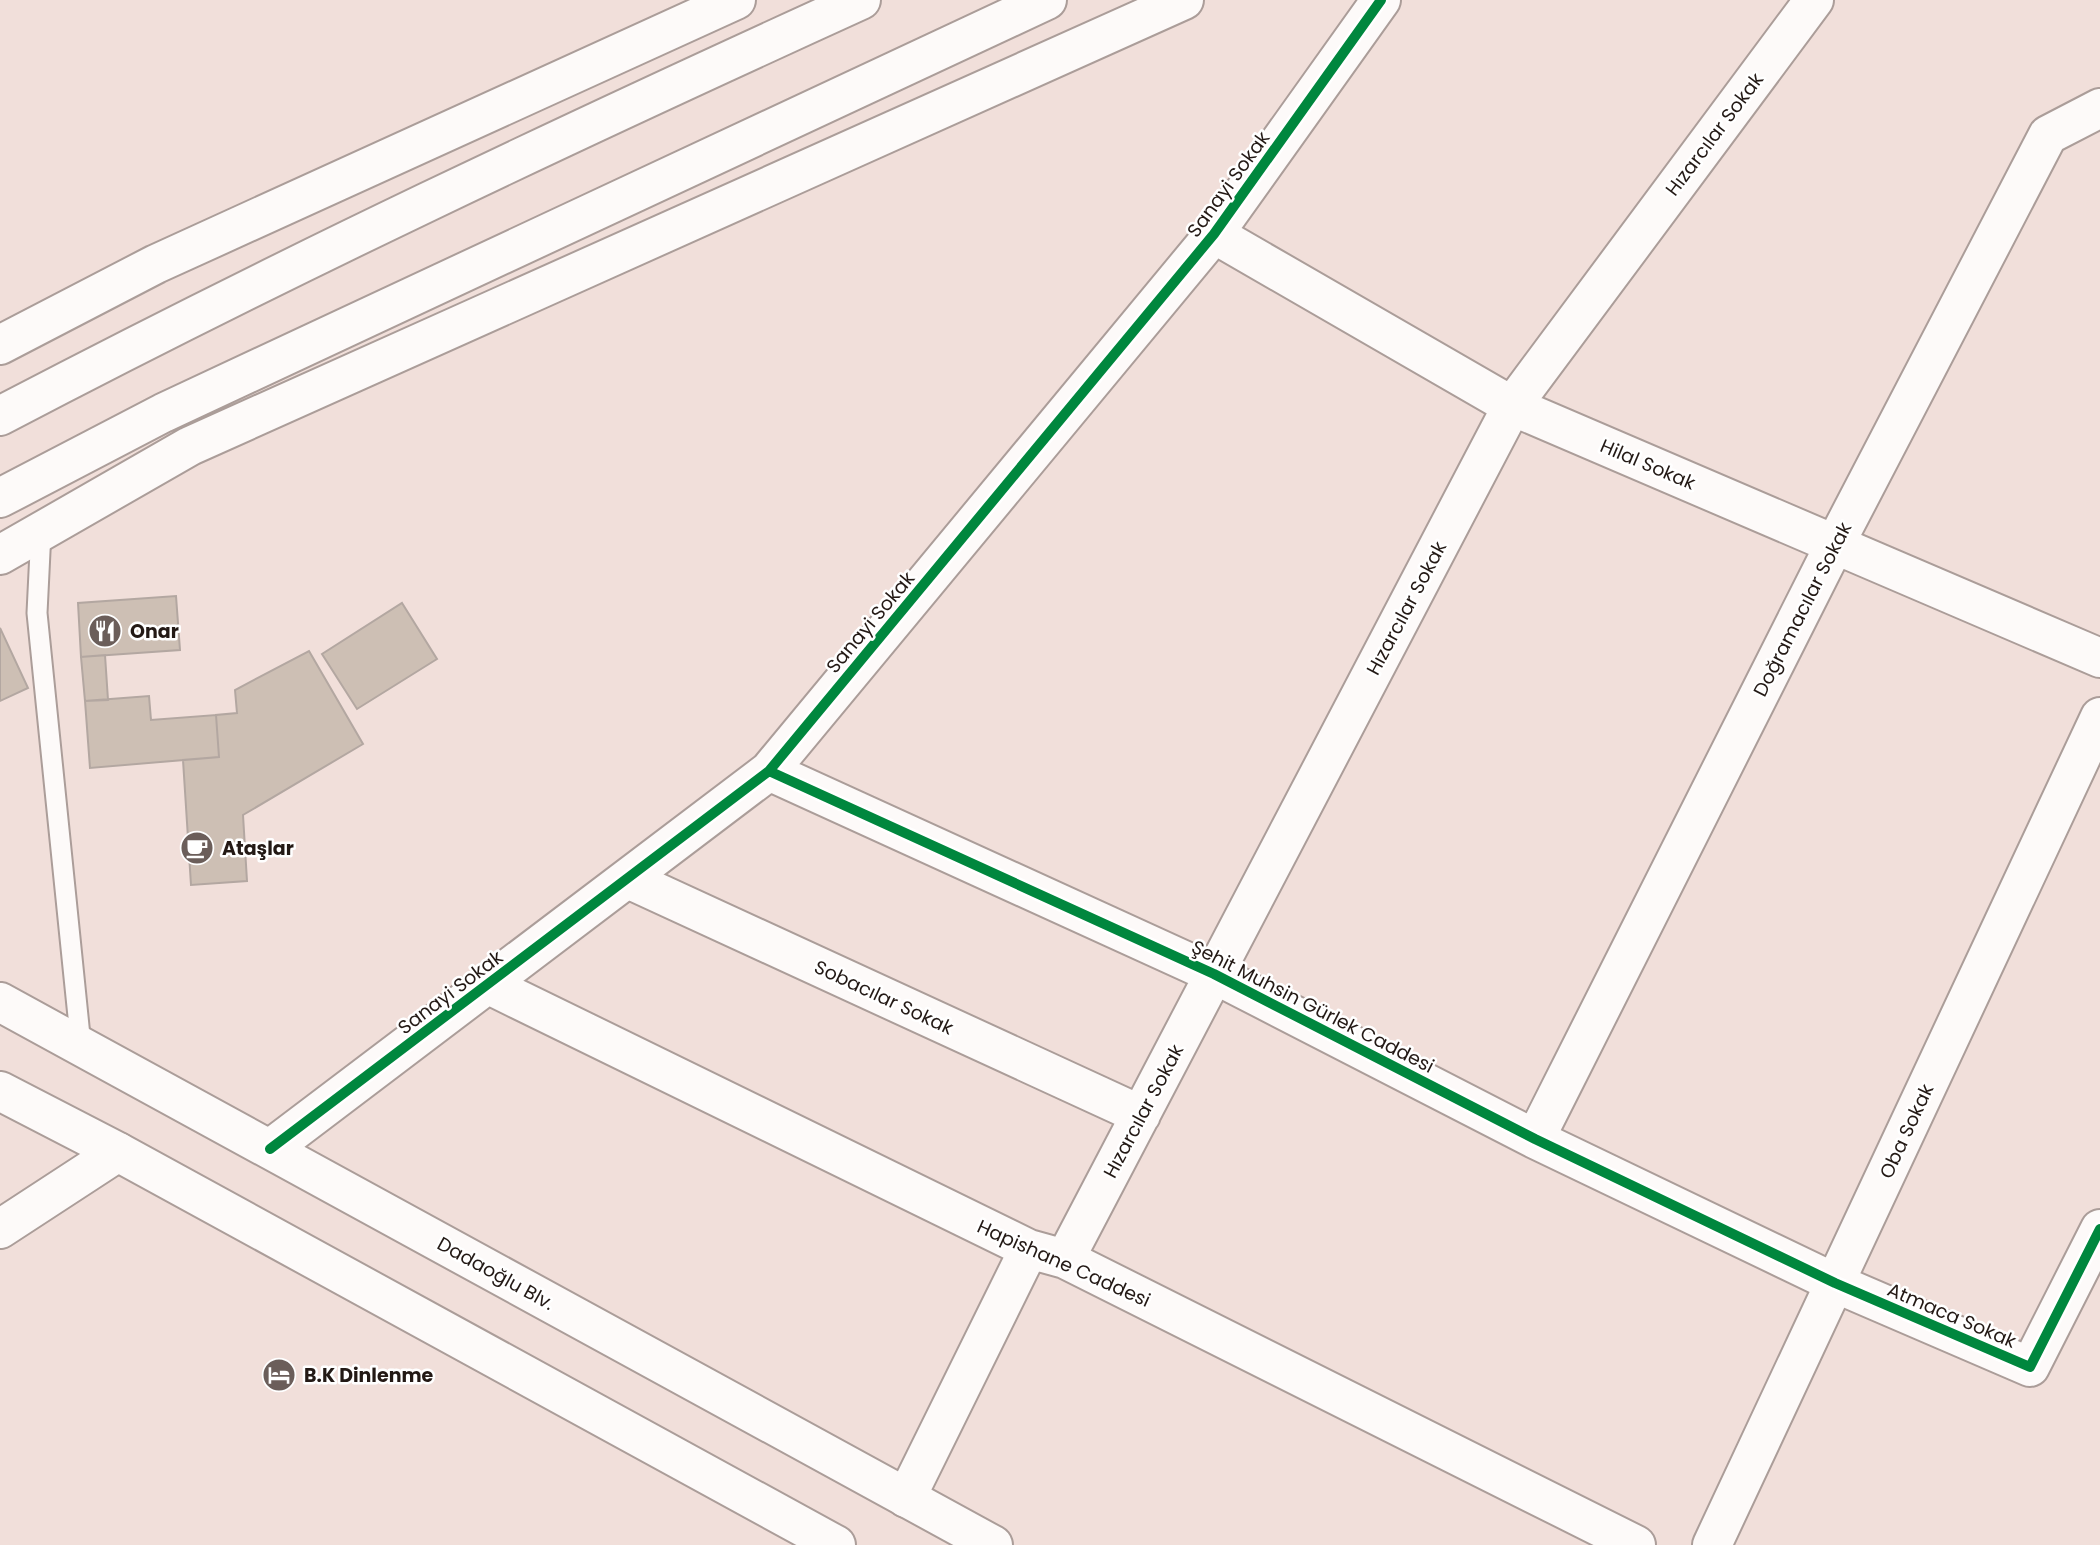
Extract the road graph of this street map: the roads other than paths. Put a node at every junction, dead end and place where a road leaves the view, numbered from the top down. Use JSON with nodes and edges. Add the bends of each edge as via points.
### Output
{"nodes":[{"id":1,"x":736,"y":0,"type":"edge"},
{"id":2,"x":861,"y":0,"type":"edge"},
{"id":3,"x":1047,"y":0,"type":"edge"},
{"id":4,"x":1184,"y":0,"type":"edge"},
{"id":5,"x":1381,"y":0,"type":"edge"},
{"id":6,"x":1814,"y":0,"type":"edge"},
{"id":7,"x":2100,"y":108,"type":"edge"},
{"id":8,"x":1214,"y":234,"type":"junction"},
{"id":9,"x":0,"y":345,"type":"edge"},
{"id":10,"x":1512,"y":406,"type":"junction"},
{"id":11,"x":0,"y":416,"type":"edge"},
{"id":12,"x":0,"y":498,"type":"edge"},
{"id":13,"x":41,"y":531,"type":"junction"},
{"id":14,"x":1835,"y":544,"type":"junction"},
{"id":15,"x":0,"y":555,"type":"edge"},
{"id":16,"x":2100,"y":658,"type":"edge"},
{"id":17,"x":2100,"y":717,"type":"edge"},
{"id":18,"x":769,"y":771,"type":"junction"},
{"id":19,"x":628,"y":879,"type":"junction"},
{"id":20,"x":1214,"y":974,"type":"junction"},
{"id":21,"x":489,"y":985,"type":"junction"},
{"id":22,"x":0,"y":1002,"type":"edge"},
{"id":23,"x":81,"y":1046,"type":"junction"},
{"id":24,"x":0,"y":1091,"type":"edge"},
{"id":25,"x":1141,"y":1115,"type":"junction"},
{"id":26,"x":1535,"y":1139,"type":"junction"},
{"id":27,"x":270,"y":1150,"type":"junction"},
{"id":28,"x":118,"y":1152,"type":"junction"},
{"id":29,"x":0,"y":1229,"type":"edge"},
{"id":30,"x":2100,"y":1229,"type":"edge"},
{"id":31,"x":1047,"y":1254,"type":"junction"},
{"id":32,"x":1835,"y":1283,"type":"junction"},
{"id":33,"x":906,"y":1497,"type":"junction"},
{"id":34,"x":836,"y":1545,"type":"edge"},
{"id":35,"x":993,"y":1545,"type":"edge"},
{"id":36,"x":1636,"y":1545,"type":"edge"},
{"id":37,"x":1712,"y":1545,"type":"edge"}],
"edges":[{"from":1,"to":9,"type":"main road","via":[[156,264]]},
{"from":2,"to":11,"type":"main road","via":[[696,75]]},
{"from":3,"to":12,"type":"main road","via":[[163,413]]},
{"from":4,"to":13,"type":"main road","via":[[190,446]]},
{"from":5,"to":8,"type":"main road","name":"Sanayi Sokak"},
{"from":6,"to":10,"type":"main road","name":"Hızarcılar Sokak"},
{"from":7,"to":14,"type":"main road","name":"Doğramacılar Sokak","via":[[2048,135]]},
{"from":8,"to":10,"type":"main road","name":"Hilal Sokak"},
{"from":8,"to":18,"type":"main road","name":"Sanayi Sokak"},
{"from":10,"to":14,"type":"main road","name":"Hilal Sokak"},
{"from":10,"to":20,"type":"main road","name":"Hızarcılar Sokak"},
{"from":13,"to":15,"type":"main road"},
{"from":13,"to":23,"type":"lane","via":[[37,613]]},
{"from":14,"to":16,"type":"main road","name":"Hilal Sokak"},
{"from":14,"to":26,"type":"main road","name":"Doğramacılar Sokak"},
{"from":17,"to":32,"type":"main road","name":"Oba Sokak"},
{"from":18,"to":19,"type":"main road","name":"Sanayi Sokak"},
{"from":18,"to":20,"type":"main road","name":"Şehit Muhsin Gürlek Caddesi"},
{"from":19,"to":21,"type":"main road","name":"Sanayi Sokak"},
{"from":19,"to":25,"type":"main road","name":"Sobacılar Sokak"},
{"from":20,"to":25,"type":"main road","name":"Hızarcılar Sokak"},
{"from":20,"to":26,"type":"main road","name":"Şehit Muhsin Gürlek Caddesi"},
{"from":21,"to":27,"type":"main road","name":"Sanayi Sokak"},
{"from":21,"to":31,"type":"main road","name":"Hapishane Caddesi"},
{"from":22,"to":23,"type":"main road","name":"Dadaoğlu Blv."},
{"from":23,"to":27,"type":"main road","name":"Dadaoğlu Blv."},
{"from":24,"to":28,"type":"main road"},
{"from":25,"to":31,"type":"main road","name":"Hızarcılar Sokak"},
{"from":26,"to":32,"type":"main road","name":"Şehit Muhsin Gürlek Caddesi"},
{"from":27,"to":33,"type":"main road","name":"Dadaoğlu Blv."},
{"from":28,"to":29,"type":"main road"},
{"from":28,"to":34,"type":"main road"},
{"from":30,"to":32,"type":"main road","name":"Atmaca Sokak","via":[[2030,1367]]},
{"from":31,"to":33,"type":"main road","name":"Hızarcılar Sokak"},
{"from":31,"to":36,"type":"main road","name":"Hapishane Caddesi"},
{"from":32,"to":37,"type":"main road","name":"Oba Sokak"},
{"from":33,"to":35,"type":"main road","name":"Dadaoğlu Blv."}]}
